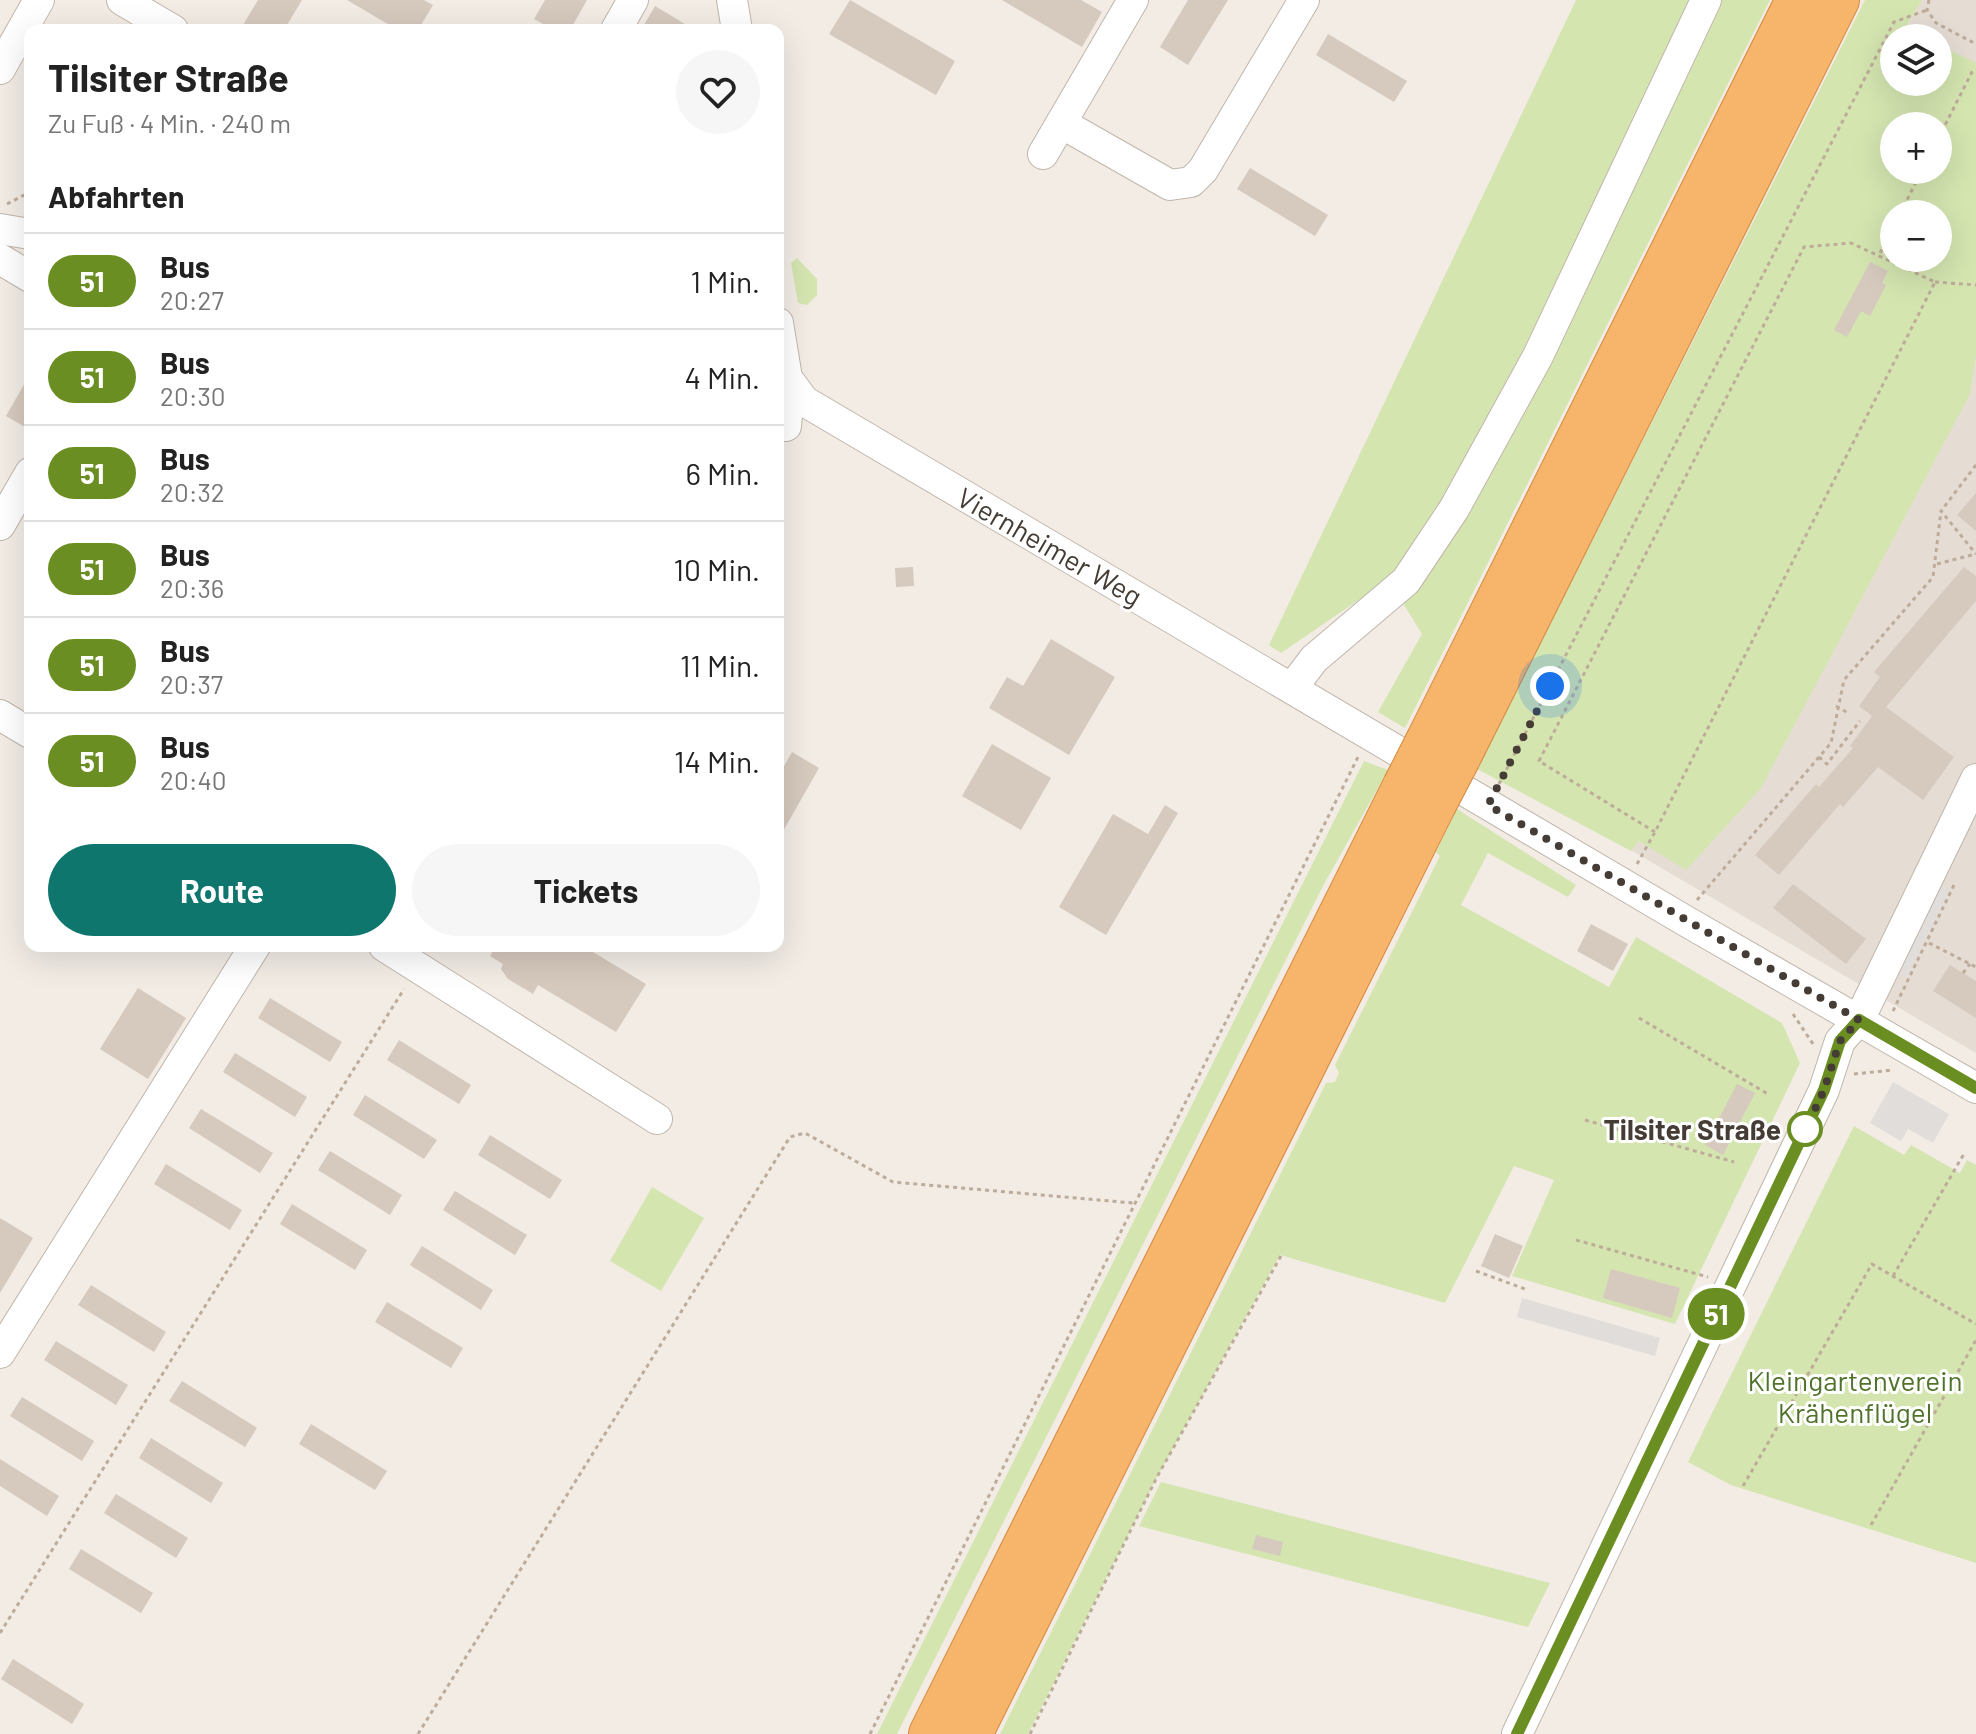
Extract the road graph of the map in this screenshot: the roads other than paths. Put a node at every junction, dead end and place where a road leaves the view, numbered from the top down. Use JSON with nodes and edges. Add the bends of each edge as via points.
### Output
{"nodes":[{"id":1,"x":39,"y":0,"type":"edge"},
{"id":2,"x":633,"y":0,"type":"edge"},
{"id":3,"x":733,"y":0,"type":"edge"},
{"id":4,"x":1304,"y":0,"type":"edge"},
{"id":5,"x":1706,"y":0,"type":"edge"},
{"id":6,"x":1797,"y":0,"type":"edge"},
{"id":7,"x":1838,"y":0,"type":"edge"},
{"id":8,"x":1129,"y":1,"type":"edge"},
{"id":9,"x":139,"y":4,"type":"edge"},
{"id":10,"x":25,"y":24,"type":"edge"},
{"id":11,"x":165,"y":24,"type":"edge"},
{"id":12,"x":619,"y":24,"type":"edge"},
{"id":13,"x":736,"y":24,"type":"edge"},
{"id":14,"x":24,"y":27,"type":"edge"},
{"id":15,"x":0,"y":69,"type":"edge"},
{"id":16,"x":1061,"y":123,"type":"junction"},
{"id":17,"x":1043,"y":154,"type":"dead end"},
{"id":18,"x":0,"y":229,"type":"edge"},
{"id":19,"x":24,"y":233,"type":"edge"},
{"id":20,"x":0,"y":259,"type":"edge"},
{"id":21,"x":24,"y":273,"type":"edge"},
{"id":22,"x":784,"y":403,"type":"edge"},
{"id":23,"x":24,"y":483,"type":"edge"},
{"id":24,"x":0,"y":525,"type":"edge"},
{"id":25,"x":1292,"y":688,"type":"junction"},
{"id":26,"x":0,"y":715,"type":"edge"},
{"id":27,"x":24,"y":729,"type":"edge"},
{"id":28,"x":1443,"y":748,"type":"junction"},
{"id":29,"x":1976,"y":779,"type":"edge"},
{"id":30,"x":1420,"y":795,"type":"junction"},
{"id":31,"x":251,"y":952,"type":"edge"},
{"id":32,"x":393,"y":952,"type":"edge"},
{"id":33,"x":1859,"y":1020,"type":"junction"},
{"id":34,"x":1976,"y":1088,"type":"edge"},
{"id":35,"x":657,"y":1119,"type":"dead end"},
{"id":36,"x":10,"y":1316,"type":"edge"},
{"id":37,"x":0,"y":1353,"type":"edge"},
{"id":38,"x":930,"y":1734,"type":"edge"},
{"id":39,"x":971,"y":1734,"type":"edge"},
{"id":40,"x":1517,"y":1734,"type":"edge"}],
"edges":[{"from":1,"to":10,"type":"street"},
{"from":2,"to":12,"type":"street"},
{"from":3,"to":13,"type":"street"},
{"from":4,"to":16,"type":"street","via":[[1191,182],[1170,185]]},
{"from":5,"to":25,"type":"street","via":[[1538,356],[1454,509],[1406,581],[1314,659]]},
{"from":6,"to":28,"type":"highway"},
{"from":7,"to":28,"type":"highway"},
{"from":8,"to":16,"type":"street"},
{"from":9,"to":11,"type":"street"},
{"from":14,"to":15,"type":"street"},
{"from":16,"to":17,"type":"street"},
{"from":18,"to":19,"type":"street"},
{"from":20,"to":21,"type":"street"},
{"from":22,"to":25,"type":"street","name":"Viernheimer Weg","via":[[804,401]]},
{"from":23,"to":24,"type":"street"},
{"from":25,"to":33,"type":"street","name":"Viernheimer Weg"},
{"from":26,"to":27,"type":"street"},
{"from":28,"to":30,"type":"highway","bridge":true},
{"from":29,"to":33,"type":"street"},
{"from":30,"to":38,"type":"highway"},
{"from":30,"to":39,"type":"highway"},
{"from":31,"to":36,"type":"street"},
{"from":32,"to":35,"type":"street"},
{"from":33,"to":34,"type":"street","name":"Viernheimer Weg"},
{"from":33,"to":40,"type":"street","via":[[1855,1048],[1824,1090]]},
{"from":36,"to":37,"type":"street"}]}
